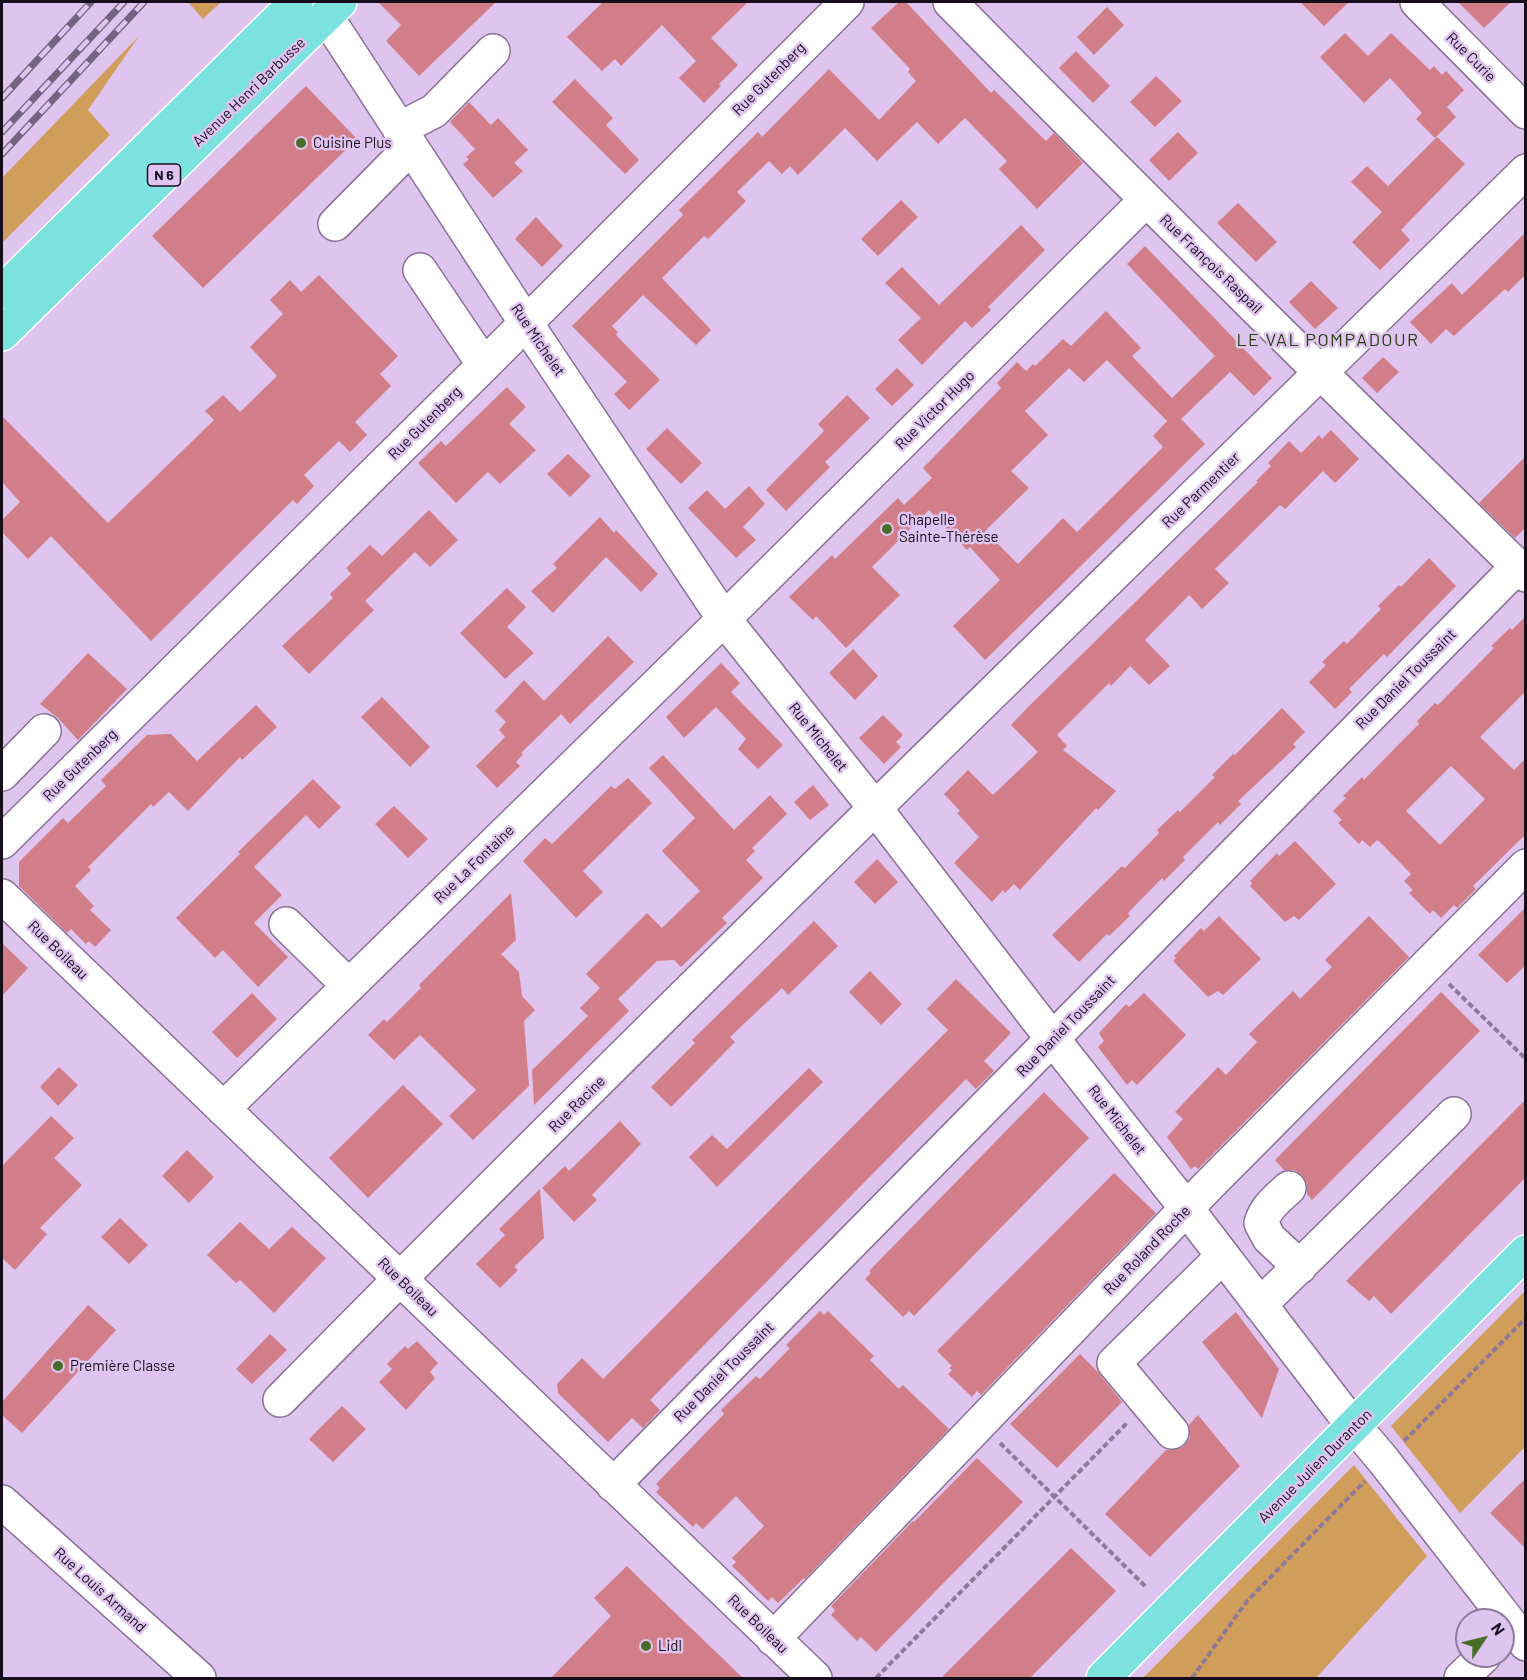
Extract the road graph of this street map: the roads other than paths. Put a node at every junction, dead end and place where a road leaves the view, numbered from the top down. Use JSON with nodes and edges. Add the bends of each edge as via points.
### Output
{"nodes":[{"id":1,"x":296,"y":2,"type":"edge"},
{"id":2,"x":847,"y":2,"type":"edge"},
{"id":3,"x":950,"y":2,"type":"edge"},
{"id":4,"x":1417,"y":2,"type":"edge"},
{"id":5,"x":330,"y":6,"type":"edge"},
{"id":6,"x":493,"y":51,"type":"dead end"},
{"id":7,"x":1526,"y":112,"type":"edge"},
{"id":8,"x":405,"y":138,"type":"junction"},
{"id":9,"x":1526,"y":171,"type":"edge"},
{"id":10,"x":1146,"y":200,"type":"junction"},
{"id":11,"x":335,"y":224,"type":"dead end"},
{"id":12,"x":420,"y":270,"type":"dead end"},
{"id":13,"x":2,"y":292,"type":"edge"},
{"id":14,"x":526,"y":323,"type":"junction"},
{"id":15,"x":2,"y":334,"type":"edge"},
{"id":16,"x":484,"y":365,"type":"junction"},
{"id":17,"x":1322,"y":372,"type":"junction"},
{"id":18,"x":1521,"y":571,"type":"edge"},
{"id":19,"x":724,"y":619,"type":"junction"},
{"id":20,"x":45,"y":731,"type":"dead end"},
{"id":21,"x":2,"y":774,"type":"edge"},
{"id":22,"x":875,"y":808,"type":"junction"},
{"id":23,"x":3,"y":838,"type":"edge"},
{"id":24,"x":1526,"y":866,"type":"edge"},
{"id":25,"x":2,"y":896,"type":"edge"},
{"id":26,"x":286,"y":924,"type":"dead end"},
{"id":27,"x":349,"y":986,"type":"junction"},
{"id":28,"x":1053,"y":1039,"type":"junction"},
{"id":29,"x":223,"y":1109,"type":"junction"},
{"id":30,"x":1454,"y":1114,"type":"dead end"},
{"id":31,"x":1289,"y":1188,"type":"dead end"},
{"id":32,"x":1187,"y":1209,"type":"junction"},
{"id":33,"x":1526,"y":1252,"type":"edge"},
{"id":34,"x":1222,"y":1256,"type":"junction"},
{"id":35,"x":1300,"y":1267,"type":"junction"},
{"id":36,"x":400,"y":1279,"type":"junction"},
{"id":37,"x":1260,"y":1305,"type":"junction"},
{"id":38,"x":280,"y":1400,"type":"dead end"},
{"id":39,"x":1354,"y":1426,"type":"junction"},
{"id":40,"x":1172,"y":1432,"type":"dead end"},
{"id":41,"x":613,"y":1485,"type":"junction"},
{"id":42,"x":2,"y":1502,"type":"edge"},
{"id":43,"x":1493,"y":1608,"type":"edge"},
{"id":44,"x":773,"y":1639,"type":"junction"},
{"id":45,"x":200,"y":1678,"type":"edge"},
{"id":46,"x":815,"y":1678,"type":"edge"},
{"id":47,"x":1103,"y":1678,"type":"edge"}],
"edges":[{"from":1,"to":13,"type":"main road","name":"Avenue Henri Barbusse","number":"N 6"},
{"from":2,"to":14,"type":"street","name":"Rue Gutenberg"},
{"from":3,"to":10,"type":"street","name":"Rue François Raspail"},
{"from":4,"to":7,"type":"street","name":"Rue Curie"},
{"from":5,"to":8,"type":"street","name":"Rue Michelet"},
{"from":5,"to":15,"type":"main road","name":"Avenue Henri Barbusse","number":"N 6"},
{"from":6,"to":8,"type":"street"},
{"from":8,"to":11,"type":"street"},
{"from":8,"to":14,"type":"street","name":"Rue Michelet"},
{"from":9,"to":17,"type":"street","name":"Rue Parmentier"},
{"from":10,"to":17,"type":"street","name":"Rue François Raspail"},
{"from":10,"to":19,"type":"street","name":"Rue Victor Hugo"},
{"from":12,"to":16,"type":"street"},
{"from":14,"to":16,"type":"street","name":"Rue Gutenberg"},
{"from":14,"to":19,"type":"street","name":"Rue Michelet"},
{"from":16,"to":23,"type":"street","name":"Rue Gutenberg"},
{"from":17,"to":18,"type":"street","name":"Rue François Raspail"},
{"from":17,"to":22,"type":"street","name":"Rue Parmentier"},
{"from":18,"to":28,"type":"street","name":"Rue Daniel Toussaint"},
{"from":19,"to":22,"type":"street","name":"Rue Michelet"},
{"from":19,"to":27,"type":"street","name":"Rue La Fontaine"},
{"from":20,"to":21,"type":"street"},
{"from":22,"to":28,"type":"street","name":"Rue Michelet"},
{"from":22,"to":36,"type":"street","name":"Rue Racine"},
{"from":24,"to":32,"type":"street","name":"Rue Roland Roche"},
{"from":25,"to":29,"type":"street","name":"Rue Boileau"},
{"from":26,"to":27,"type":"street"},
{"from":27,"to":29,"type":"street","name":"Rue La Fontaine"},
{"from":28,"to":32,"type":"street","name":"Rue Michelet"},
{"from":28,"to":41,"type":"street","name":"Rue Daniel Toussaint"},
{"from":29,"to":36,"type":"street","name":"Rue Boileau"},
{"from":30,"to":35,"type":"street"},
{"from":31,"to":35,"type":"street","via":[[1269,1206],[1261,1223],[1269,1238]]},
{"from":32,"to":34,"type":"street","name":"Rue Michelet"},
{"from":32,"to":44,"type":"street","name":"Rue Roland Roche"},
{"from":33,"to":39,"type":"main road","name":"Avenue Julien Duranton"},
{"from":34,"to":37,"type":"street","name":"Rue Michelet"},
{"from":34,"to":40,"type":"street","via":[[1114,1363]]},
{"from":35,"to":37,"type":"street"},
{"from":36,"to":38,"type":"street","name":"Rue Racine"},
{"from":36,"to":41,"type":"street","name":"Rue Boileau"},
{"from":37,"to":39,"type":"street","name":"Rue Michelet"},
{"from":39,"to":43,"type":"street","name":"Rue Michelet"},
{"from":39,"to":47,"type":"main road","name":"Avenue Julien Duranton"},
{"from":41,"to":44,"type":"street","name":"Rue Boileau"},
{"from":42,"to":45,"type":"street","name":"Rue Louis Armand"},
{"from":44,"to":46,"type":"street","name":"Rue Boileau"}]}
